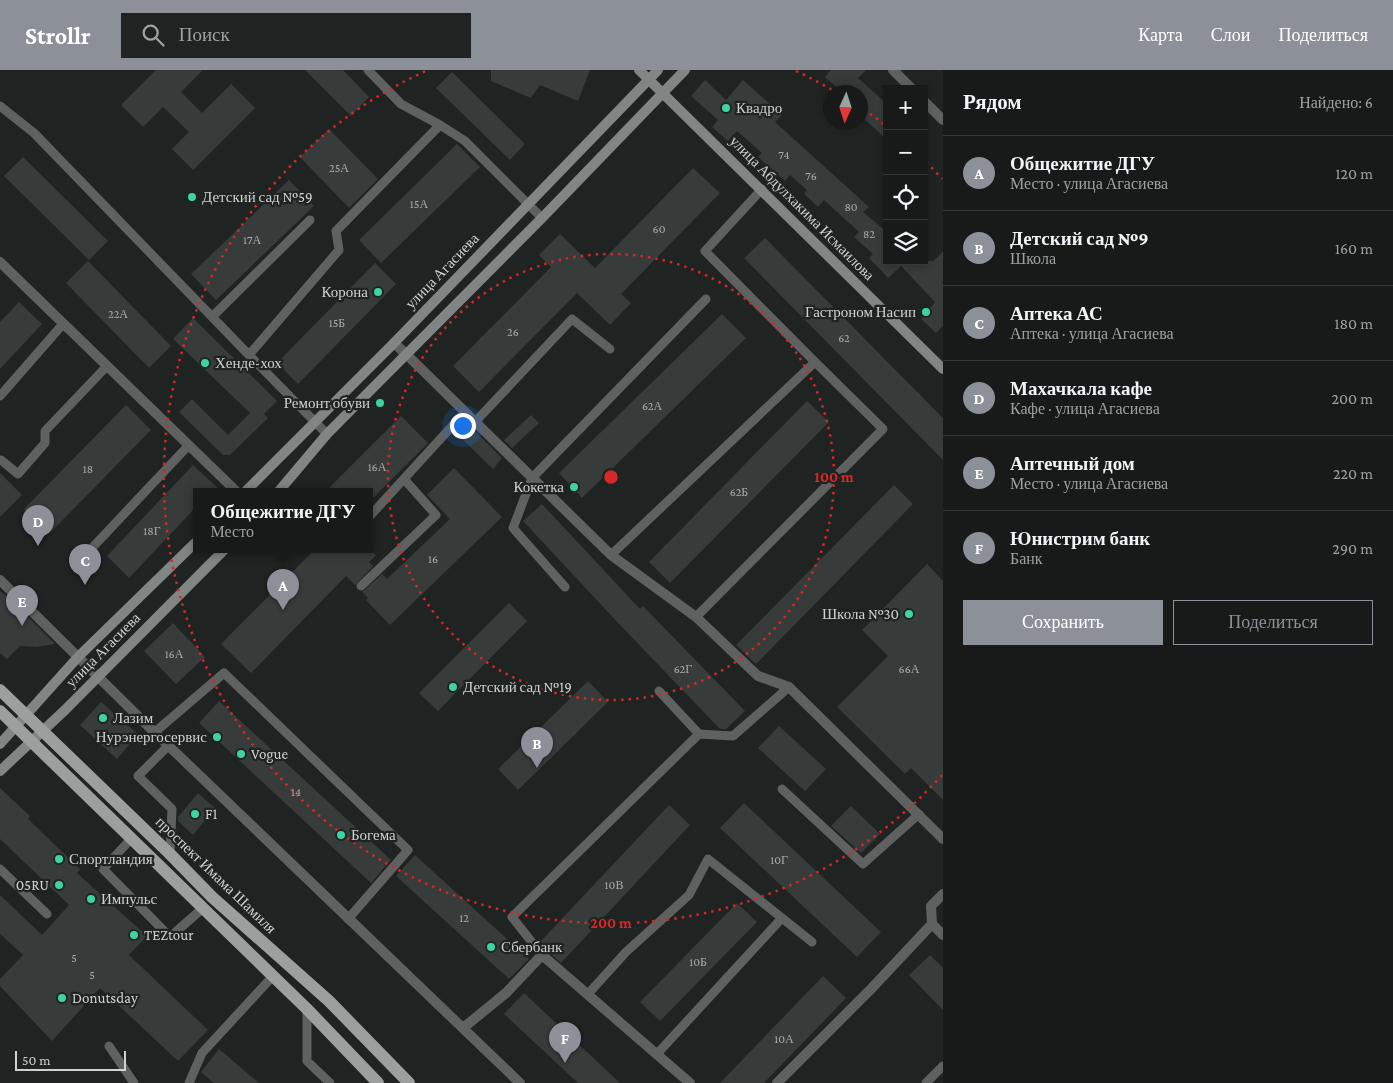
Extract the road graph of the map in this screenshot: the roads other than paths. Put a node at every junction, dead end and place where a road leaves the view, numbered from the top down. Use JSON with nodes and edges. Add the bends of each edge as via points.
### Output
{"nodes":[{"id":1,"x":368,"y":70,"type":"edge"},
{"id":2,"x":639,"y":70,"type":"edge"},
{"id":3,"x":658,"y":70,"type":"edge"},
{"id":4,"x":685,"y":70,"type":"edge"},
{"id":5,"x":893,"y":70,"type":"edge"},
{"id":6,"x":649,"y":80,"type":"junction"},
{"id":7,"x":908,"y":85,"type":"edge"},
{"id":8,"x":664,"y":93,"type":"junction"},
{"id":9,"x":928,"y":105,"type":"edge"},
{"id":10,"x":0,"y":106,"type":"edge"},
{"id":11,"x":943,"y":120,"type":"edge"},
{"id":12,"x":440,"y":125,"type":"junction"},
{"id":13,"x":762,"y":189,"type":"junction"},
{"id":14,"x":529,"y":203,"type":"junction"},
{"id":15,"x":542,"y":218,"type":"junction"},
{"id":16,"x":310,"y":220,"type":"dead end"},
{"id":17,"x":0,"y":262,"type":"edge"},
{"id":18,"x":706,"y":298,"type":"dead end"},
{"id":19,"x":212,"y":317,"type":"junction"},
{"id":20,"x":63,"y":324,"type":"junction"},
{"id":21,"x":394,"y":343,"type":"junction"},
{"id":22,"x":610,"y":349,"type":"dead end"},
{"id":23,"x":406,"y":354,"type":"junction"},
{"id":24,"x":248,"y":355,"type":"junction"},
{"id":25,"x":815,"y":362,"type":"junction"},
{"id":26,"x":107,"y":366,"type":"junction"},
{"id":27,"x":943,"y":369,"type":"edge"},
{"id":28,"x":0,"y":396,"type":"edge"},
{"id":29,"x":465,"y":412,"type":"junction"},
{"id":30,"x":314,"y":422,"type":"junction"},
{"id":31,"x":475,"y":422,"type":"junction"},
{"id":32,"x":327,"y":434,"type":"junction"},
{"id":33,"x":188,"y":446,"type":"junction"},
{"id":34,"x":0,"y":460,"type":"edge"},
{"id":35,"x":532,"y":478,"type":"junction"},
{"id":36,"x":404,"y":479,"type":"junction"},
{"id":37,"x":233,"y":488,"type":"edge"},
{"id":38,"x":249,"y":488,"type":"edge"},
{"id":39,"x":282,"y":488,"type":"edge"},
{"id":40,"x":373,"y":513,"type":"edge"},
{"id":41,"x":193,"y":544,"type":"edge"},
{"id":42,"x":92,"y":548,"type":"dead end"},
{"id":43,"x":221,"y":553,"type":"edge"},
{"id":44,"x":612,"y":555,"type":"junction"},
{"id":45,"x":0,"y":580,"type":"edge"},
{"id":46,"x":361,"y":586,"type":"dead end"},
{"id":47,"x":565,"y":587,"type":"dead end"},
{"id":48,"x":696,"y":617,"type":"junction"},
{"id":49,"x":78,"y":657,"type":"junction"},
{"id":50,"x":99,"y":676,"type":"junction"},
{"id":51,"x":789,"y":687,"type":"junction"},
{"id":52,"x":0,"y":690,"type":"edge"},
{"id":53,"x":659,"y":691,"type":"dead end"},
{"id":54,"x":0,"y":711,"type":"edge"},
{"id":55,"x":26,"y":715,"type":"junction"},
{"id":56,"x":16,"y":726,"type":"junction"},
{"id":57,"x":42,"y":731,"type":"junction"},
{"id":58,"x":155,"y":732,"type":"junction"},
{"id":59,"x":699,"y":734,"type":"junction"},
{"id":60,"x":32,"y":741,"type":"junction"},
{"id":61,"x":0,"y":744,"type":"edge"},
{"id":62,"x":168,"y":745,"type":"junction"},
{"id":63,"x":0,"y":771,"type":"edge"},
{"id":64,"x":782,"y":789,"type":"dead end"},
{"id":65,"x":918,"y":814,"type":"junction"},
{"id":66,"x":131,"y":839,"type":"junction"},
{"id":67,"x":943,"y":839,"type":"edge"},
{"id":68,"x":170,"y":854,"type":"junction"},
{"id":69,"x":0,"y":869,"type":"edge"},
{"id":70,"x":943,"y":894,"type":"edge"},
{"id":71,"x":203,"y":908,"type":"junction"},
{"id":72,"x":47,"y":914,"type":"dead end"},
{"id":73,"x":782,"y":918,"type":"junction"},
{"id":74,"x":348,"y":919,"type":"junction"},
{"id":75,"x":932,"y":924,"type":"junction"},
{"id":76,"x":943,"y":935,"type":"edge"},
{"id":77,"x":812,"y":942,"type":"dead end"},
{"id":78,"x":542,"y":954,"type":"junction"},
{"id":79,"x":274,"y":976,"type":"junction"},
{"id":80,"x":588,"y":994,"type":"junction"},
{"id":81,"x":307,"y":1009,"type":"junction"},
{"id":82,"x":463,"y":1028,"type":"junction"},
{"id":83,"x":109,"y":1046,"type":"dead end"},
{"id":84,"x":657,"y":1054,"type":"junction"},
{"id":85,"x":943,"y":1066,"type":"edge"},
{"id":86,"x":134,"y":1083,"type":"edge"},
{"id":87,"x":188,"y":1083,"type":"edge"},
{"id":88,"x":330,"y":1083,"type":"edge"},
{"id":89,"x":378,"y":1083,"type":"edge"},
{"id":90,"x":409,"y":1083,"type":"edge"},
{"id":91,"x":520,"y":1083,"type":"edge"},
{"id":92,"x":690,"y":1083,"type":"edge"},
{"id":93,"x":777,"y":1083,"type":"edge"},
{"id":94,"x":926,"y":1083,"type":"edge"}],
"edges":[{"from":1,"to":12,"type":"lane","via":[[401,104]]},
{"from":2,"to":6,"type":"main road","name":"улица Абдулхакима Исмаилова"},
{"from":3,"to":6,"type":"main road","name":"улица Агасиева"},
{"from":4,"to":8,"type":"main road"},
{"from":5,"to":7,"type":"street"},
{"from":6,"to":8,"type":"main road","name":"улица Абдулхакима Исмаилова"},
{"from":6,"to":14,"type":"main road","name":"улица Агасиева"},
{"from":8,"to":13,"type":"main road","name":"улица Абдулхакима Исмаилова"},
{"from":8,"to":15,"type":"main road"},
{"from":9,"to":11,"type":"street"},
{"from":10,"to":19,"type":"lane","via":[[34,133]]},
{"from":12,"to":14,"type":"lane","via":[[465,141]]},
{"from":12,"to":24,"type":"lane","via":[[336,231],[339,250]]},
{"from":13,"to":25,"type":"lane","via":[[705,251]]},
{"from":13,"to":27,"type":"main road","name":"улица Абдулхакима Исмаилова"},
{"from":14,"to":15,"type":"lane"},
{"from":14,"to":21,"type":"main road","name":"улица Агасиева"},
{"from":15,"to":23,"type":"main road"},
{"from":16,"to":19,"type":"lane"},
{"from":17,"to":20,"type":"street"},
{"from":18,"to":35,"type":"lane"},
{"from":19,"to":24,"type":"lane"},
{"from":20,"to":26,"type":"street"},
{"from":20,"to":28,"type":"lane"},
{"from":21,"to":23,"type":"street"},
{"from":21,"to":30,"type":"main road","name":"улица Агасиева"},
{"from":22,"to":31,"type":"lane","via":[[572,318]]},
{"from":23,"to":29,"type":"street"},
{"from":23,"to":32,"type":"main road"},
{"from":24,"to":30,"type":"lane"},
{"from":25,"to":44,"type":"lane"},
{"from":25,"to":48,"type":"lane","via":[[883,429]]},
{"from":26,"to":33,"type":"street"},
{"from":26,"to":34,"type":"lane","via":[[45,431],[45,443],[18,474]]},
{"from":29,"to":31,"type":"street"},
{"from":29,"to":36,"type":"lane"},
{"from":30,"to":32,"type":"lane"},
{"from":30,"to":38,"type":"main road","name":"улица Агасиева"},
{"from":31,"to":35,"type":"street"},
{"from":32,"to":39,"type":"main road"},
{"from":33,"to":37,"type":"street"},
{"from":33,"to":42,"type":"lane"},
{"from":35,"to":44,"type":"street"},
{"from":35,"to":47,"type":"lane","via":[[512,528]]},
{"from":36,"to":40,"type":"lane"},
{"from":36,"to":46,"type":"lane","via":[[436,516]]},
{"from":41,"to":49,"type":"main road","name":"улица Агасиева"},
{"from":43,"to":50,"type":"main road","name":"улица Агасиева"},
{"from":44,"to":48,"type":"street"},
{"from":45,"to":49,"type":"street"},
{"from":48,"to":51,"type":"street","via":[[758,676]]},
{"from":49,"to":50,"type":"street"},
{"from":49,"to":55,"type":"main road","name":"улица Агасиева"},
{"from":50,"to":57,"type":"main road","name":"улица Агасиева"},
{"from":50,"to":58,"type":"street"},
{"from":51,"to":59,"type":"lane","via":[[733,736]]},
{"from":51,"to":65,"type":"street"},
{"from":52,"to":55,"type":"main road","name":"проспект Имама Шамиля"},
{"from":53,"to":59,"type":"lane"},
{"from":54,"to":56,"type":"main road"},
{"from":55,"to":56,"type":"main road","name":"улица Агасиева"},
{"from":55,"to":57,"type":"main road","name":"проспект Имама Шамиля"},
{"from":56,"to":60,"type":"main road"},
{"from":56,"to":61,"type":"main road","name":"улица Агасиева"},
{"from":57,"to":60,"type":"main road","name":"улица Агасиева"},
{"from":57,"to":68,"type":"main road","name":"проспект Имама Шамиля"},
{"from":58,"to":62,"type":"street"},
{"from":58,"to":74,"type":"lane","via":[[224,673],[408,850]]},
{"from":59,"to":78,"type":"lane","via":[[512,917]]},
{"from":60,"to":63,"type":"main road","name":"улица Агасиева"},
{"from":60,"to":66,"type":"main road"},
{"from":62,"to":68,"type":"lane","via":[[138,776],[172,809]]},
{"from":62,"to":74,"type":"street"},
{"from":64,"to":65,"type":"lane","via":[[863,864]]},
{"from":65,"to":67,"type":"street"},
{"from":66,"to":71,"type":"main road"},
{"from":66,"to":71,"type":"lane","via":[[103,868],[170,937]]},
{"from":68,"to":90,"type":"main road","name":"проспект Имама Шамиля","via":[[212,897],[329,1001]]},
{"from":69,"to":72,"type":"lane"},
{"from":70,"to":75,"type":"street","via":[[931,906]]},
{"from":71,"to":79,"type":"main road"},
{"from":73,"to":77,"type":"lane"},
{"from":73,"to":80,"type":"lane","via":[[708,859],[689,895],[626,952]]},
{"from":73,"to":84,"type":"lane"},
{"from":74,"to":82,"type":"street"},
{"from":75,"to":76,"type":"street"},
{"from":75,"to":93,"type":"street"},
{"from":78,"to":80,"type":"street"},
{"from":78,"to":82,"type":"street","via":[[506,993]]},
{"from":79,"to":81,"type":"main road"},
{"from":79,"to":87,"type":"lane","via":[[202,1053]]},
{"from":80,"to":84,"type":"street"},
{"from":81,"to":88,"type":"lane","via":[[308,1061]]},
{"from":81,"to":89,"type":"main road"},
{"from":82,"to":91,"type":"street"},
{"from":83,"to":86,"type":"lane"},
{"from":84,"to":92,"type":"street"},
{"from":85,"to":94,"type":"lane"}]}
